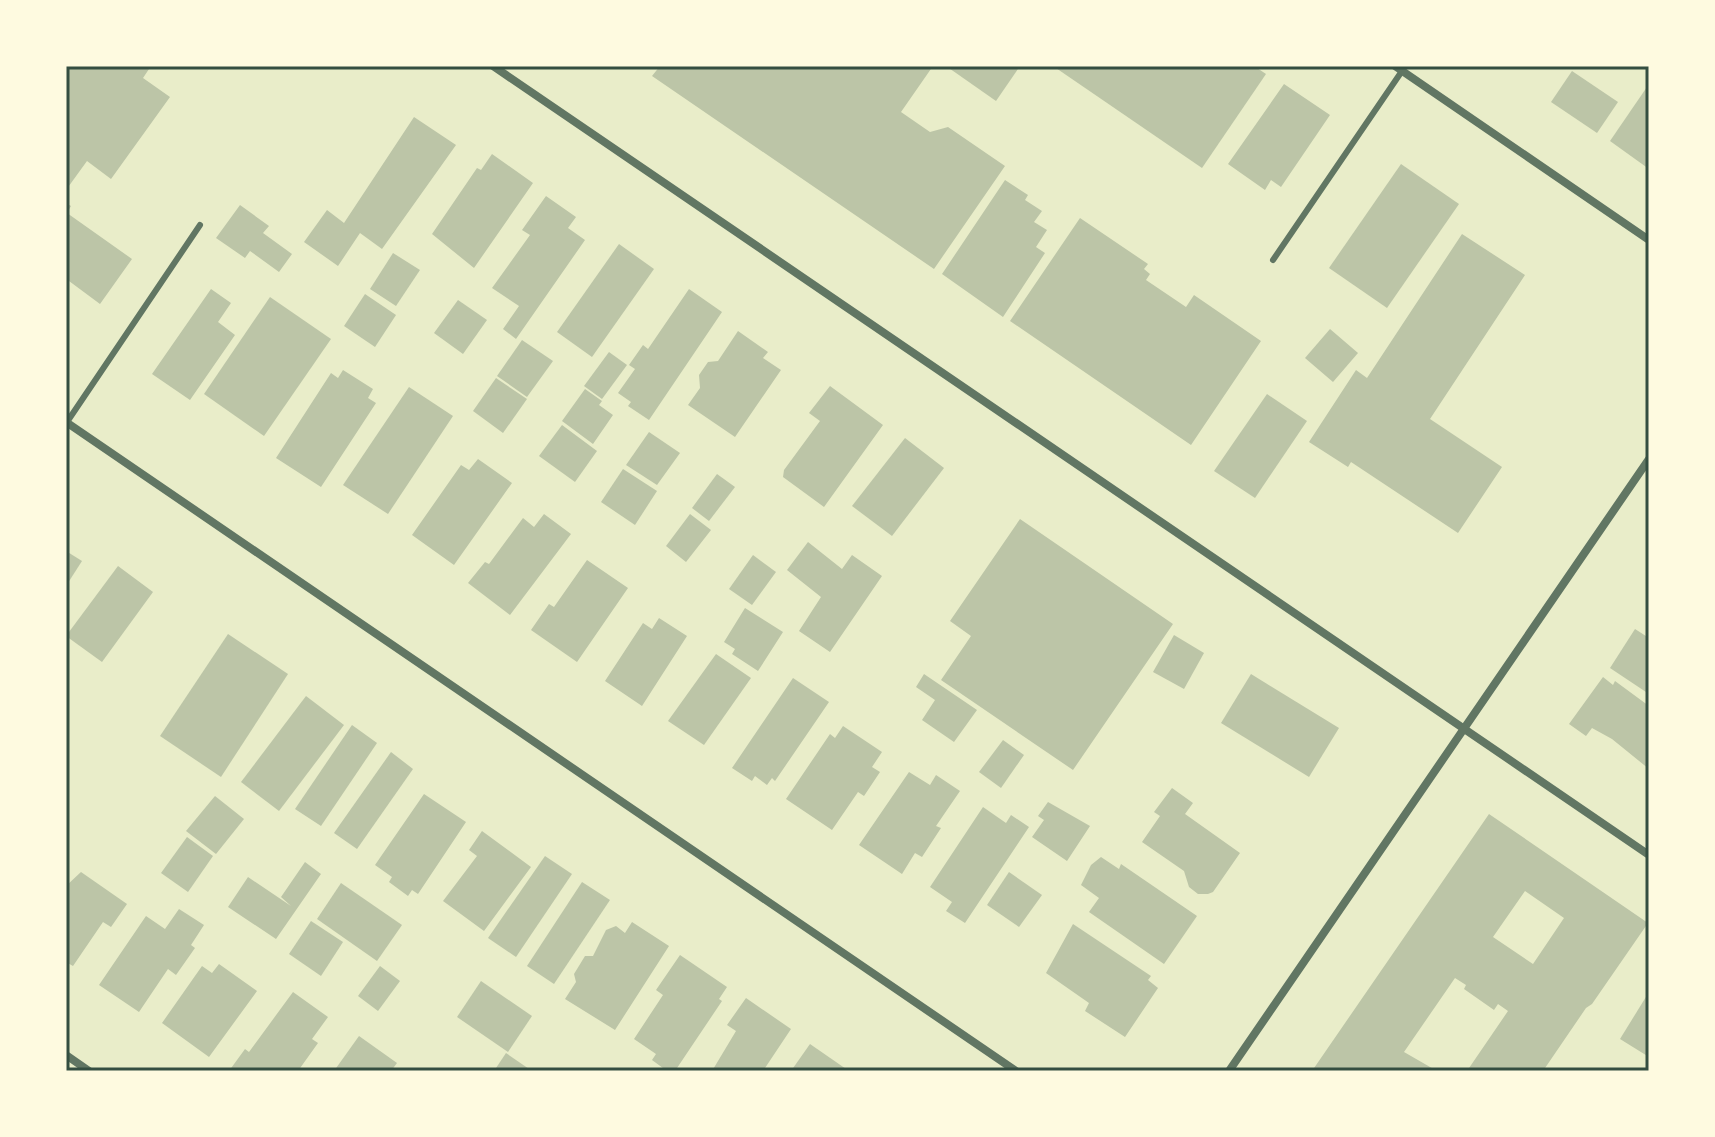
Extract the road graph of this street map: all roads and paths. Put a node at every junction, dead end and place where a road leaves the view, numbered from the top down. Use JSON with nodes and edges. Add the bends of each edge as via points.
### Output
{"nodes":[{"id":1,"x":493,"y":66,"type":"edge"},
{"id":2,"x":1398,"y":68,"type":"edge"},
{"id":3,"x":200,"y":225,"type":"dead end"},
{"id":4,"x":1649,"y":240,"type":"edge"},
{"id":5,"x":1273,"y":260,"type":"dead end"},
{"id":6,"x":66,"y":422,"type":"edge"},
{"id":7,"x":1649,"y":459,"type":"edge"},
{"id":8,"x":1464,"y":729,"type":"junction"},
{"id":9,"x":1649,"y":855,"type":"edge"},
{"id":10,"x":66,"y":1055,"type":"edge"},
{"id":11,"x":89,"y":1071,"type":"edge"},
{"id":12,"x":1016,"y":1071,"type":"edge"},
{"id":13,"x":1229,"y":1071,"type":"edge"}],
"edges":[{"from":1,"to":8,"type":"street"},
{"from":2,"to":4,"type":"street"},
{"from":2,"to":5,"type":"lane"},
{"from":3,"to":6,"type":"lane"},
{"from":6,"to":12,"type":"street"},
{"from":7,"to":8,"type":"street"},
{"from":8,"to":9,"type":"street"},
{"from":8,"to":13,"type":"street"},
{"from":10,"to":11,"type":"street"}]}
